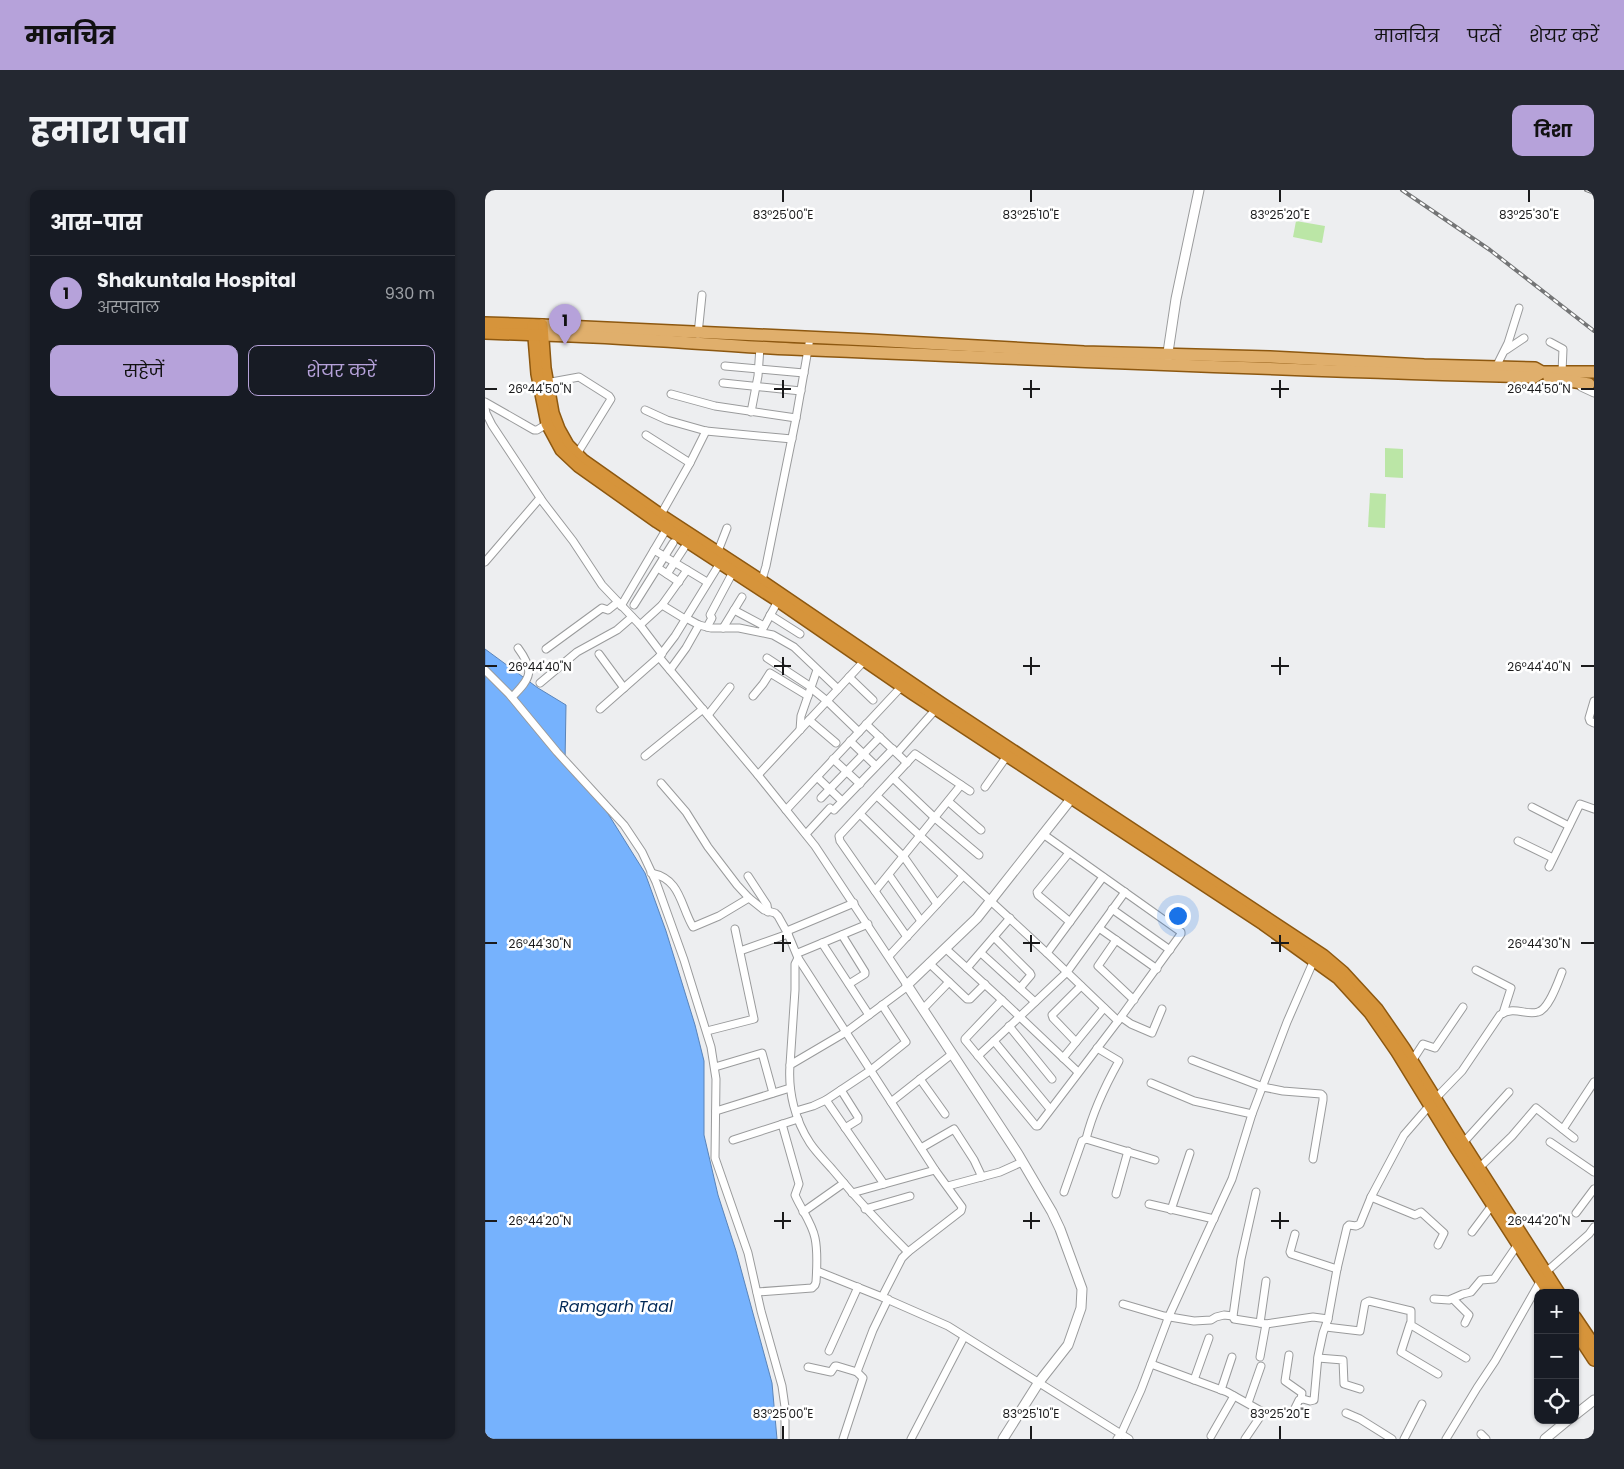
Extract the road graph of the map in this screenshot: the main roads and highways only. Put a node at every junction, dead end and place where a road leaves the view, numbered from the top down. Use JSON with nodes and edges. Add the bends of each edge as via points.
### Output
{"nodes":[{"id":1,"x":485,"y":323,"type":"edge"},
{"id":2,"x":538,"y":330,"type":"junction"},
{"id":3,"x":485,"y":333,"type":"edge"},
{"id":4,"x":697,"y":338,"type":"junction"},
{"id":5,"x":809,"y":344,"type":"junction"},
{"id":6,"x":1167,"y":360,"type":"junction"},
{"id":7,"x":1538,"y":372,"type":"junction"},
{"id":8,"x":1563,"y":372,"type":"junction"},
{"id":9,"x":1594,"y":372,"type":"edge"},
{"id":10,"x":1592,"y":388,"type":"edge"},
{"id":11,"x":662,"y":521,"type":"junction"},
{"id":12,"x":719,"y":557,"type":"junction"},
{"id":13,"x":760,"y":584,"type":"junction"},
{"id":14,"x":1433,"y":1102,"type":"junction"},
{"id":15,"x":1543,"y":1276,"type":"junction"},
{"id":16,"x":1548,"y":1289,"type":"edge"},
{"id":17,"x":1555,"y":1289,"type":"edge"},
{"id":18,"x":1579,"y":1323,"type":"edge"},
{"id":19,"x":1577,"y":1334,"type":"edge"},
{"id":20,"x":1594,"y":1345,"type":"edge"},
{"id":21,"x":1594,"y":1360,"type":"edge"}],
"edges":[{"from":1,"to":2,"type":"highway"},
{"from":2,"to":3,"type":"highway"},
{"from":2,"to":4,"type":"main road"},
{"from":2,"to":11,"type":"highway","via":[[550,404],[568,445]]},
{"from":2,"to":11,"type":"highway","via":[[537,374],[547,424],[561,450],[603,485]]},
{"from":4,"to":5,"type":"main road"},
{"from":4,"to":5,"type":"main road","via":[[760,347]]},
{"from":5,"to":6,"type":"main road"},
{"from":6,"to":7,"type":"main road","via":[[1333,372]]},
{"from":6,"to":7,"type":"main road","via":[[1270,357],[1496,367]]},
{"from":7,"to":8,"type":"main road"},
{"from":8,"to":9,"type":"main road"},
{"from":8,"to":10,"type":"main road"},
{"from":11,"to":12,"type":"highway"},
{"from":12,"to":13,"type":"highway"},
{"from":12,"to":13,"type":"highway","via":[[733,572]]},
{"from":13,"to":14,"type":"highway","via":[[778,601],[902,686],[1263,924],[1338,978],[1364,1006]]},
{"from":13,"to":14,"type":"highway","via":[[1323,955],[1377,1009]]},
{"from":14,"to":15,"type":"highway","via":[[1479,1168]]},
{"from":14,"to":15,"type":"highway","via":[[1518,1244]]},
{"from":15,"to":16,"type":"highway"},
{"from":15,"to":17,"type":"highway"},
{"from":18,"to":20,"type":"highway"},
{"from":19,"to":21,"type":"highway"}]}
